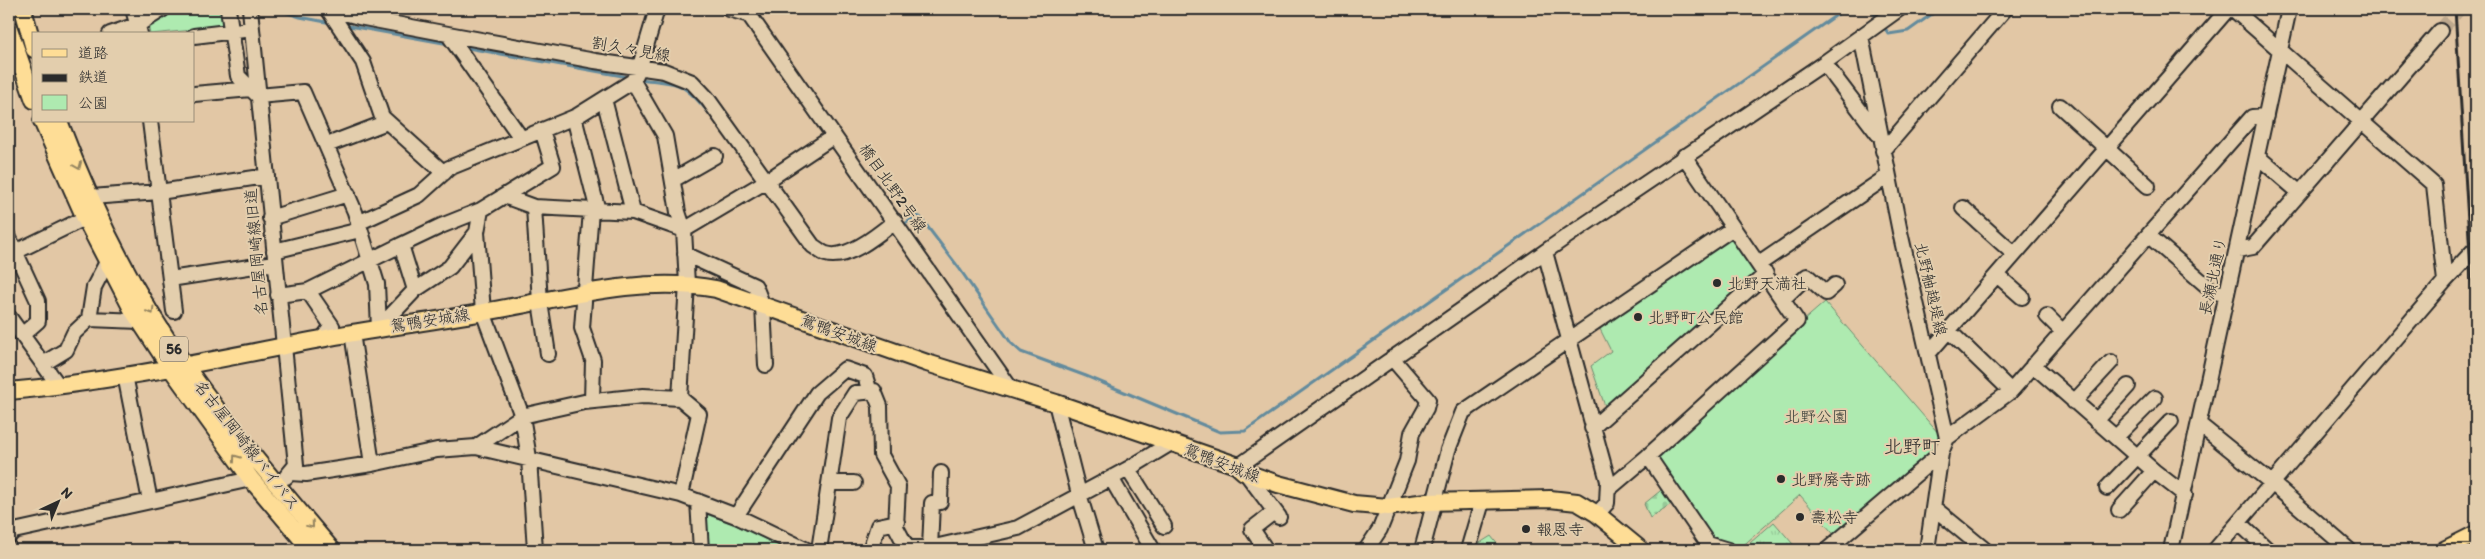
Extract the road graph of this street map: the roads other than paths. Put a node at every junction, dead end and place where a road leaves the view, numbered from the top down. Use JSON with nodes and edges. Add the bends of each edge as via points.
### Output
{"nodes":[{"id":1,"x":23,"y":9,"type":"edge"},
{"id":2,"x":133,"y":9,"type":"edge"},
{"id":3,"x":163,"y":9,"type":"edge"},
{"id":4,"x":228,"y":9,"type":"edge"},
{"id":5,"x":250,"y":9,"type":"edge"},
{"id":6,"x":329,"y":9,"type":"edge"},
{"id":7,"x":657,"y":9,"type":"edge"},
{"id":8,"x":728,"y":9,"type":"edge"},
{"id":9,"x":1899,"y":9,"type":"edge"},
{"id":10,"x":2005,"y":9,"type":"edge"},
{"id":11,"x":2228,"y":9,"type":"edge"},
{"id":12,"x":2232,"y":9,"type":"edge"},
{"id":13,"x":2289,"y":9,"type":"edge"},
{"id":14,"x":747,"y":12,"type":"edge"},
{"id":15,"x":9,"y":29,"type":"edge"},
{"id":16,"x":139,"y":29,"type":"edge"},
{"id":17,"x":252,"y":29,"type":"junction"},
{"id":18,"x":2440,"y":31,"type":"tunnel mouth"},
{"id":19,"x":122,"y":32,"type":"edge"},
{"id":20,"x":230,"y":32,"type":"junction"},
{"id":21,"x":448,"y":34,"type":"junction"},
{"id":22,"x":195,"y":36,"type":"edge"},
{"id":23,"x":1861,"y":36,"type":"junction"},
{"id":24,"x":32,"y":42,"type":"edge"},
{"id":25,"x":2280,"y":52,"type":"junction"},
{"id":26,"x":1824,"y":62,"type":"junction"},
{"id":27,"x":14,"y":66,"type":"edge"},
{"id":28,"x":640,"y":66,"type":"junction"},
{"id":29,"x":633,"y":81,"type":"junction"},
{"id":30,"x":255,"y":93,"type":"junction"},
{"id":31,"x":195,"y":94,"type":"edge"},
{"id":32,"x":32,"y":97,"type":"edge"},
{"id":33,"x":604,"y":99,"type":"junction"},
{"id":34,"x":2060,"y":106,"type":"dead end"},
{"id":35,"x":2266,"y":116,"type":"junction"},
{"id":36,"x":574,"y":117,"type":"junction"},
{"id":37,"x":2362,"y":121,"type":"junction"},
{"id":38,"x":42,"y":122,"type":"edge"},
{"id":39,"x":59,"y":122,"type":"edge"},
{"id":40,"x":150,"y":122,"type":"edge"},
{"id":41,"x":387,"y":122,"type":"junction"},
{"id":42,"x":542,"y":130,"type":"junction"},
{"id":43,"x":834,"y":136,"type":"junction"},
{"id":44,"x":521,"y":138,"type":"junction"},
{"id":45,"x":1882,"y":144,"type":"junction"},
{"id":46,"x":327,"y":146,"type":"junction"},
{"id":47,"x":2106,"y":149,"type":"junction"},
{"id":48,"x":715,"y":156,"type":"dead end"},
{"id":49,"x":1684,"y":156,"type":"junction"},
{"id":50,"x":2257,"y":156,"type":"junction"},
{"id":51,"x":444,"y":173,"type":"junction"},
{"id":52,"x":267,"y":176,"type":"junction"},
{"id":53,"x":1888,"y":176,"type":"junction"},
{"id":54,"x":673,"y":180,"type":"junction"},
{"id":55,"x":765,"y":182,"type":"junction"},
{"id":56,"x":2148,"y":186,"type":"dead end"},
{"id":57,"x":159,"y":192,"type":"junction"},
{"id":58,"x":2300,"y":192,"type":"junction"},
{"id":59,"x":348,"y":194,"type":"junction"},
{"id":60,"x":504,"y":196,"type":"junction"},
{"id":61,"x":91,"y":197,"type":"junction"},
{"id":62,"x":534,"y":207,"type":"junction"},
{"id":63,"x":1962,"y":208,"type":"dead end"},
{"id":64,"x":481,"y":210,"type":"junction"},
{"id":65,"x":595,"y":210,"type":"junction"},
{"id":66,"x":633,"y":212,"type":"junction"},
{"id":67,"x":85,"y":218,"type":"junction"},
{"id":68,"x":270,"y":218,"type":"junction"},
{"id":69,"x":895,"y":221,"type":"junction"},
{"id":70,"x":359,"y":226,"type":"junction"},
{"id":71,"x":1733,"y":228,"type":"junction"},
{"id":72,"x":684,"y":230,"type":"junction"},
{"id":73,"x":477,"y":232,"type":"junction"},
{"id":74,"x":2149,"y":236,"type":"junction"},
{"id":75,"x":9,"y":238,"type":"edge"},
{"id":76,"x":402,"y":245,"type":"junction"},
{"id":77,"x":2476,"y":248,"type":"edge"},
{"id":78,"x":2237,"y":250,"type":"junction"},
{"id":79,"x":1545,"y":252,"type":"junction"},
{"id":80,"x":12,"y":253,"type":"edge"},
{"id":81,"x":686,"y":254,"type":"junction"},
{"id":82,"x":2014,"y":254,"type":"junction"},
{"id":83,"x":274,"y":257,"type":"junction"},
{"id":84,"x":370,"y":261,"type":"junction"},
{"id":85,"x":107,"y":262,"type":"junction"},
{"id":86,"x":1762,"y":269,"type":"junction"},
{"id":87,"x":1997,"y":276,"type":"junction"},
{"id":88,"x":170,"y":279,"type":"junction"},
{"id":89,"x":2445,"y":281,"type":"junction"},
{"id":90,"x":687,"y":284,"type":"junction"},
{"id":91,"x":1835,"y":285,"type":"dead end"},
{"id":92,"x":416,"y":290,"type":"junction"},
{"id":93,"x":308,"y":291,"type":"junction"},
{"id":94,"x":278,"y":294,"type":"junction"},
{"id":95,"x":586,"y":294,"type":"junction"},
{"id":96,"x":2227,"y":294,"type":"junction"},
{"id":97,"x":2022,"y":297,"type":"dead end"},
{"id":98,"x":1783,"y":299,"type":"junction"},
{"id":99,"x":540,"y":302,"type":"junction"},
{"id":100,"x":763,"y":306,"type":"junction"},
{"id":101,"x":174,"y":311,"type":"dead end"},
{"id":102,"x":483,"y":312,"type":"junction"},
{"id":103,"x":2047,"y":316,"type":"dead end"},
{"id":104,"x":9,"y":317,"type":"edge"},
{"id":105,"x":89,"y":319,"type":"junction"},
{"id":106,"x":140,"y":321,"type":"junction"},
{"id":107,"x":380,"y":328,"type":"junction"},
{"id":108,"x":1948,"y":330,"type":"junction"},
{"id":109,"x":2063,"y":332,"type":"junction"},
{"id":110,"x":352,"y":333,"type":"junction"},
{"id":111,"x":22,"y":334,"type":"junction"},
{"id":112,"x":323,"y":338,"type":"junction"},
{"id":113,"x":1568,"y":341,"type":"junction"},
{"id":114,"x":284,"y":346,"type":"junction"},
{"id":115,"x":548,"y":354,"type":"dead end"},
{"id":116,"x":1928,"y":354,"type":"junction"},
{"id":117,"x":1392,"y":358,"type":"junction"},
{"id":118,"x":2111,"y":362,"type":"dead end"},
{"id":119,"x":43,"y":364,"type":"junction"},
{"id":120,"x":766,"y":364,"type":"dead end"},
{"id":121,"x":2033,"y":365,"type":"junction"},
{"id":122,"x":177,"y":367,"type":"junction"},
{"id":123,"x":125,"y":375,"type":"junction"},
{"id":124,"x":59,"y":386,"type":"junction"},
{"id":125,"x":2128,"y":386,"type":"dead end"},
{"id":126,"x":1011,"y":389,"type":"junction"},
{"id":127,"x":9,"y":391,"type":"edge"},
{"id":128,"x":2011,"y":391,"type":"junction"},
{"id":129,"x":870,"y":392,"type":"junction"},
{"id":130,"x":680,"y":398,"type":"junction"},
{"id":131,"x":2155,"y":398,"type":"dead end"},
{"id":132,"x":592,"y":402,"type":"junction"},
{"id":133,"x":2074,"y":402,"type":"junction"},
{"id":134,"x":1056,"y":403,"type":"junction"},
{"id":135,"x":522,"y":416,"type":"junction"},
{"id":136,"x":2096,"y":421,"type":"junction"},
{"id":137,"x":2171,"y":421,"type":"dead end"},
{"id":138,"x":2200,"y":426,"type":"junction"},
{"id":139,"x":1592,"y":428,"type":"junction"},
{"id":140,"x":2116,"y":437,"type":"junction"},
{"id":141,"x":1947,"y":438,"type":"junction"},
{"id":142,"x":1171,"y":443,"type":"junction"},
{"id":143,"x":476,"y":447,"type":"junction"},
{"id":144,"x":1941,"y":453,"type":"junction"},
{"id":145,"x":1648,"y":456,"type":"junction"},
{"id":146,"x":2137,"y":456,"type":"junction"},
{"id":147,"x":529,"y":458,"type":"junction"},
{"id":148,"x":372,"y":464,"type":"junction"},
{"id":149,"x":1128,"y":469,"type":"junction"},
{"id":150,"x":1241,"y":469,"type":"junction"},
{"id":151,"x":2154,"y":471,"type":"junction"},
{"id":152,"x":290,"y":473,"type":"junction"},
{"id":153,"x":941,"y":473,"type":"dead end"},
{"id":154,"x":1111,"y":478,"type":"junction"},
{"id":155,"x":251,"y":479,"type":"junction"},
{"id":156,"x":829,"y":483,"type":"junction"},
{"id":157,"x":854,"y":483,"type":"dead end"},
{"id":158,"x":2273,"y":484,"type":"junction"},
{"id":159,"x":277,"y":485,"type":"junction"},
{"id":160,"x":2107,"y":488,"type":"dead end"},
{"id":161,"x":1609,"y":489,"type":"junction"},
{"id":162,"x":1078,"y":494,"type":"junction"},
{"id":163,"x":2185,"y":494,"type":"junction"},
{"id":164,"x":681,"y":495,"type":"junction"},
{"id":165,"x":150,"y":501,"type":"junction"},
{"id":166,"x":698,"y":501,"type":"junction"},
{"id":167,"x":1482,"y":502,"type":"junction"},
{"id":168,"x":1436,"y":504,"type":"junction"},
{"id":169,"x":1388,"y":507,"type":"junction"},
{"id":170,"x":1934,"y":508,"type":"junction"},
{"id":171,"x":2119,"y":510,"type":"dead end"},
{"id":172,"x":1597,"y":514,"type":"junction"},
{"id":173,"x":736,"y":516,"type":"junction"},
{"id":174,"x":897,"y":522,"type":"junction"},
{"id":175,"x":2238,"y":523,"type":"junction"},
{"id":176,"x":1164,"y":526,"type":"dead end"},
{"id":177,"x":10,"y":530,"type":"edge"},
{"id":178,"x":2476,"y":534,"type":"edge"},
{"id":179,"x":930,"y":549,"type":"edge"},
{"id":180,"x":2220,"y":549,"type":"edge"},
{"id":181,"x":311,"y":550,"type":"edge"},
{"id":182,"x":332,"y":550,"type":"edge"},
{"id":183,"x":535,"y":550,"type":"edge"},
{"id":184,"x":701,"y":550,"type":"edge"},
{"id":185,"x":807,"y":550,"type":"edge"},
{"id":186,"x":819,"y":550,"type":"edge"},
{"id":187,"x":870,"y":550,"type":"edge"},
{"id":188,"x":1096,"y":550,"type":"edge"},
{"id":189,"x":1153,"y":550,"type":"edge"},
{"id":190,"x":1266,"y":550,"type":"edge"},
{"id":191,"x":1366,"y":550,"type":"edge"},
{"id":192,"x":1422,"y":550,"type":"edge"},
{"id":193,"x":1468,"y":550,"type":"edge"},
{"id":194,"x":1641,"y":550,"type":"edge"},
{"id":195,"x":1728,"y":550,"type":"edge"},
{"id":196,"x":1827,"y":550,"type":"edge"},
{"id":197,"x":1927,"y":550,"type":"edge"},
{"id":198,"x":1985,"y":550,"type":"edge"},
{"id":199,"x":2171,"y":550,"type":"edge"},
{"id":200,"x":2268,"y":550,"type":"edge"},
{"id":201,"x":2349,"y":550,"type":"edge"},
{"id":202,"x":2444,"y":550,"type":"edge"}],
"edges":[{"from":1,"to":24,"type":"main road"},
{"from":2,"to":16,"type":"street"},
{"from":3,"to":16,"type":"street"},
{"from":4,"to":20,"type":"street"},
{"from":5,"to":17,"type":"street","name":"名古屋岡崎線旧道"},
{"from":6,"to":21,"type":"street","name":"割久々見線"},
{"from":6,"to":41,"type":"street","via":[[362,62],[382,118]]},
{"from":7,"to":28,"type":"street"},
{"from":8,"to":14,"type":"street"},
{"from":9,"to":23,"type":"street"},
{"from":10,"to":45,"type":"street"},
{"from":11,"to":47,"type":"street"},
{"from":12,"to":25,"type":"street"},
{"from":13,"to":25,"type":"street","name":"長瀬北通り"},
{"from":14,"to":43,"type":"street","name":"橋目北野2号線"},
{"from":15,"to":27,"type":"main road"},
{"from":16,"to":19,"type":"street"},
{"from":17,"to":20,"type":"street"},
{"from":17,"to":30,"type":"street","name":"名古屋岡崎線旧道"},
{"from":18,"to":37,"type":"street"},
{"from":20,"to":22,"type":"street"},
{"from":20,"to":30,"type":"street","via":[[238,76]]},
{"from":21,"to":28,"type":"street","name":"割久々見線"},
{"from":21,"to":44,"type":"street"},
{"from":23,"to":26,"type":"street"},
{"from":23,"to":45,"type":"street","name":"北野舳越堤線"},
{"from":25,"to":35,"type":"street","name":"長瀬北通り"},
{"from":25,"to":37,"type":"street"},
{"from":26,"to":45,"type":"street"},
{"from":26,"to":49,"type":"street"},
{"from":27,"to":32,"type":"main road"},
{"from":28,"to":29,"type":"street"},
{"from":28,"to":55,"type":"street","name":"割久々見線","via":[[692,82],[707,98]]},
{"from":29,"to":33,"type":"street"},
{"from":29,"to":54,"type":"street","via":[[665,136]]},
{"from":30,"to":31,"type":"street"},
{"from":30,"to":46,"type":"street","via":[[303,92]]},
{"from":30,"to":52,"type":"street","name":"名古屋岡崎線旧道"},
{"from":33,"to":36,"type":"street"},
{"from":33,"to":66,"type":"street"},
{"from":34,"to":47,"type":"street"},
{"from":35,"to":50,"type":"street","name":"長瀬北通り"},
{"from":35,"to":74,"type":"street","via":[[2252,117]]},
{"from":36,"to":42,"type":"street"},
{"from":36,"to":65,"type":"street"},
{"from":37,"to":58,"type":"street"},
{"from":37,"to":89,"type":"street","via":[[2434,185]]},
{"from":38,"to":67,"type":"main road","name":"名古屋岡崎線バイパス","number":"56"},
{"from":39,"to":61,"type":"main road","name":"名古屋岡崎線バイパス","number":"56","one_way":true},
{"from":40,"to":57,"type":"street"},
{"from":41,"to":46,"type":"street"},
{"from":41,"to":51,"type":"street"},
{"from":42,"to":44,"type":"street"},
{"from":42,"to":60,"type":"street","via":[[552,166]]},
{"from":43,"to":55,"type":"street"},
{"from":43,"to":69,"type":"street","name":"橋目北野2号線"},
{"from":44,"to":51,"type":"street"},
{"from":45,"to":53,"type":"street","name":"北野舳越堤線"},
{"from":46,"to":59,"type":"street"},
{"from":47,"to":56,"type":"street"},
{"from":47,"to":82,"type":"street"},
{"from":48,"to":54,"type":"street"},
{"from":49,"to":71,"type":"street"},
{"from":49,"to":79,"type":"street"},
{"from":50,"to":58,"type":"street"},
{"from":50,"to":78,"type":"street","name":"長瀬北通り"},
{"from":51,"to":70,"type":"street","via":[[419,195]]},
{"from":52,"to":57,"type":"street"},
{"from":52,"to":68,"type":"street","name":"名古屋岡崎線旧道"},
{"from":53,"to":86,"type":"street"},
{"from":53,"to":116,"type":"street","name":"北野舳越堤線"},
{"from":54,"to":72,"type":"street"},
{"from":55,"to":69,"type":"street","name":"割久々見線","via":[[813,246],[827,255],[845,253],[870,240]]},
{"from":55,"to":72,"type":"street"},
{"from":57,"to":61,"type":"street"},
{"from":57,"to":88,"type":"street"},
{"from":58,"to":78,"type":"street","via":[[2253,247]]},
{"from":59,"to":68,"type":"street"},
{"from":59,"to":70,"type":"street"},
{"from":60,"to":62,"type":"street"},
{"from":60,"to":64,"type":"street"},
{"from":61,"to":122,"type":"main road","name":"名古屋岡崎線バイパス","number":"56","one_way":true},
{"from":62,"to":65,"type":"street"},
{"from":62,"to":99,"type":"street"},
{"from":63,"to":82,"type":"street"},
{"from":64,"to":73,"type":"street"},
{"from":64,"to":76,"type":"street"},
{"from":65,"to":66,"type":"street"},
{"from":65,"to":95,"type":"street"},
{"from":66,"to":72,"type":"street"},
{"from":67,"to":80,"type":"street"},
{"from":67,"to":85,"type":"main road","name":"名古屋岡崎線バイパス","number":"56"},
{"from":68,"to":83,"type":"street","name":"名古屋岡崎線旧道"},
{"from":69,"to":126,"type":"street","name":"橋目北野2号線"},
{"from":70,"to":83,"type":"street"},
{"from":70,"to":84,"type":"street"},
{"from":71,"to":86,"type":"street"},
{"from":71,"to":113,"type":"street"},
{"from":72,"to":81,"type":"street"},
{"from":73,"to":92,"type":"street","via":[[450,267]]},
{"from":73,"to":102,"type":"street"},
{"from":74,"to":96,"type":"street","via":[[2214,292]]},
{"from":74,"to":109,"type":"street"},
{"from":75,"to":80,"type":"street"},
{"from":76,"to":84,"type":"street"},
{"from":76,"to":92,"type":"street"},
{"from":77,"to":89,"type":"street"},
{"from":78,"to":96,"type":"street","name":"長瀬北通り"},
{"from":79,"to":113,"type":"street"},
{"from":79,"to":117,"type":"street"},
{"from":80,"to":111,"type":"street","via":[[38,301],[38,321]]},
{"from":81,"to":90,"type":"street"},
{"from":81,"to":100,"type":"street","via":[[755,286]]},
{"from":82,"to":87,"type":"street"},
{"from":83,"to":88,"type":"street"},
{"from":83,"to":94,"type":"street","name":"名古屋岡崎線旧道"},
{"from":84,"to":93,"type":"street"},
{"from":84,"to":107,"type":"street","via":[[376,284]]},
{"from":85,"to":105,"type":"street","via":[[94,287]]},
{"from":85,"to":106,"type":"main road","name":"名古屋岡崎線バイパス","number":"56"},
{"from":86,"to":98,"type":"street"},
{"from":86,"to":139,"type":"street"},
{"from":87,"to":97,"type":"street"},
{"from":87,"to":108,"type":"street"},
{"from":88,"to":101,"type":"street"},
{"from":89,"to":158,"type":"street"},
{"from":90,"to":95,"type":"main road","name":"鴛鴨安城線","via":[[619,288]]},
{"from":90,"to":100,"type":"main road","name":"鴛鴨安城線","via":[[716,289]]},
{"from":90,"to":130,"type":"street"},
{"from":91,"to":98,"type":"street","via":[[1826,293],[1807,276]]},
{"from":92,"to":107,"type":"street"},
{"from":93,"to":94,"type":"street"},
{"from":93,"to":112,"type":"street","via":[[332,326]]},
{"from":94,"to":114,"type":"street","name":"名古屋岡崎線旧道"},
{"from":95,"to":99,"type":"main road","name":"鴛鴨安城線"},
{"from":95,"to":132,"type":"street","via":[[582,328],[593,360]]},
{"from":96,"to":138,"type":"street","name":"長瀬北通り"},
{"from":98,"to":145,"type":"street","via":[[1797,321]]},
{"from":99,"to":102,"type":"main road","name":"鴛鴨安城線"},
{"from":99,"to":115,"type":"street"},
{"from":100,"to":120,"type":"street"},
{"from":100,"to":126,"type":"main road","name":"鴛鴨安城線","via":[[927,364]]},
{"from":102,"to":107,"type":"main road","name":"鴛鴨安城線"},
{"from":102,"to":135,"type":"street"},
{"from":103,"to":109,"type":"street"},
{"from":104,"to":111,"type":"street"},
{"from":105,"to":106,"type":"street"},
{"from":105,"to":119,"type":"street","via":[[74,333],[66,350]]},
{"from":106,"to":122,"type":"main road","name":"名古屋岡崎線バイパス","number":"56"},
{"from":107,"to":110,"type":"main road","name":"鴛鴨安城線"},
{"from":108,"to":116,"type":"street"},
{"from":108,"to":128,"type":"street"},
{"from":109,"to":121,"type":"street"},
{"from":110,"to":112,"type":"main road","name":"鴛鴨安城線"},
{"from":110,"to":148,"type":"street"},
{"from":111,"to":119,"type":"street"},
{"from":112,"to":114,"type":"main road","name":"鴛鴨安城線"},
{"from":113,"to":139,"type":"street"},
{"from":113,"to":168,"type":"street","via":[[1464,412],[1448,450]]},
{"from":114,"to":122,"type":"main road","name":"鴛鴨安城線"},
{"from":114,"to":152,"type":"street","name":"名古屋岡崎線旧道","via":[[296,465]]},
{"from":116,"to":141,"type":"street","name":"北野舳越堤線"},
{"from":117,"to":150,"type":"street","via":[[1243,463]]},
{"from":117,"to":169,"type":"street","via":[[1428,400],[1412,433],[1407,461]]},
{"from":118,"to":133,"type":"street"},
{"from":119,"to":124,"type":"street"},
{"from":121,"to":128,"type":"street"},
{"from":121,"to":133,"type":"street"},
{"from":122,"to":123,"type":"main road","name":"鴛鴨安城線"},
{"from":155,"to":122,"type":"main road","name":"名古屋岡崎線バイパス","number":"56","one_way":true},
{"from":122,"to":159,"type":"main road","name":"名古屋岡崎線バイパス","number":"56"},
{"from":123,"to":124,"type":"main road","name":"鴛鴨安城線"},
{"from":123,"to":165,"type":"street"},
{"from":124,"to":127,"type":"main road","name":"鴛鴨安城線"},
{"from":125,"to":136,"type":"street"},
{"from":126,"to":134,"type":"main road","name":"鴛鴨安城線"},
{"from":128,"to":141,"type":"street"},
{"from":129,"to":156,"type":"street","via":[[856,393],[839,418]]},
{"from":129,"to":173,"type":"street","via":[[865,376],[844,369],[817,393]]},
{"from":129,"to":174,"type":"street","via":[[874,391],[880,406],[881,455],[898,486]]},
{"from":130,"to":132,"type":"street","via":[[643,396]]},
{"from":130,"to":164,"type":"street","via":[[698,414]]},
{"from":131,"to":140,"type":"street"},
{"from":132,"to":135,"type":"street"},
{"from":133,"to":136,"type":"street"},
{"from":134,"to":142,"type":"main road","name":"鴛鴨安城線"},
{"from":134,"to":162,"type":"street"},
{"from":135,"to":143,"type":"street"},
{"from":135,"to":147,"type":"street"},
{"from":136,"to":140,"type":"street"},
{"from":137,"to":146,"type":"street"},
{"from":138,"to":158,"type":"street"},
{"from":138,"to":163,"type":"street","name":"長瀬北通り"},
{"from":139,"to":161,"type":"street"},
{"from":140,"to":146,"type":"street"},
{"from":141,"to":144,"type":"street"},
{"from":142,"to":149,"type":"street"},
{"from":142,"to":150,"type":"main road","name":"鴛鴨安城線"},
{"from":143,"to":147,"type":"street"},
{"from":143,"to":148,"type":"street","via":[[437,450]]},
{"from":144,"to":170,"type":"street"},
{"from":144,"to":196,"type":"street"},
{"from":145,"to":161,"type":"street"},
{"from":145,"to":195,"type":"street","via":[[1708,544]]},
{"from":146,"to":151,"type":"street"},
{"from":146,"to":160,"type":"street"},
{"from":147,"to":164,"type":"street"},
{"from":147,"to":183,"type":"street"},
{"from":148,"to":152,"type":"street","via":[[306,474]]},
{"from":149,"to":154,"type":"street"},
{"from":149,"to":176,"type":"street"},
{"from":150,"to":169,"type":"main road","name":"鴛鴨安城線","via":[[1354,504]]},
{"from":150,"to":190,"type":"street","via":[[1276,514],[1252,529]]},
{"from":151,"to":163,"type":"street"},
{"from":151,"to":171,"type":"street"},
{"from":152,"to":159,"type":"street"},
{"from":153,"to":179,"type":"street","via":[[940,502],[932,503]]},
{"from":154,"to":162,"type":"street"},
{"from":154,"to":189,"type":"street"},
{"from":155,"to":165,"type":"street"},
{"from":155,"to":181,"type":"main road","name":"名古屋岡崎線バイパス","number":"56"},
{"from":156,"to":157,"type":"street"},
{"from":156,"to":186,"type":"street"},
{"from":158,"to":175,"type":"street"},
{"from":158,"to":201,"type":"street"},
{"from":159,"to":182,"type":"main road","name":"名古屋岡崎線バイパス","number":"56","one_way":true},
{"from":161,"to":172,"type":"street","via":[[1607,503]]},
{"from":162,"to":179,"type":"street","via":[[1018,528]]},
{"from":162,"to":188,"type":"street"},
{"from":163,"to":199,"type":"street","name":"長瀬北通り"},
{"from":164,"to":166,"type":"street"},
{"from":165,"to":177,"type":"street"},
{"from":166,"to":173,"type":"street"},
{"from":166,"to":184,"type":"street"},
{"from":167,"to":168,"type":"main road","name":"鴛鴨安城線"},
{"from":167,"to":172,"type":"main road","name":"鴛鴨安城線","via":[[1550,499],[1577,502]]},
{"from":167,"to":193,"type":"street"},
{"from":168,"to":169,"type":"main road","name":"鴛鴨安城線","via":[[1427,502]]},
{"from":168,"to":192,"type":"street"},
{"from":169,"to":191,"type":"street"},
{"from":170,"to":197,"type":"street"},
{"from":170,"to":198,"type":"street"},
{"from":172,"to":194,"type":"main road","name":"鴛鴨安城線"},
{"from":173,"to":185,"type":"street"},
{"from":174,"to":179,"type":"street","via":[[896,527],[906,548]]},
{"from":174,"to":187,"type":"street","via":[[878,526]]},
{"from":175,"to":180,"type":"street"},
{"from":175,"to":200,"type":"street"},
{"from":178,"to":202,"type":"main road"}]}
